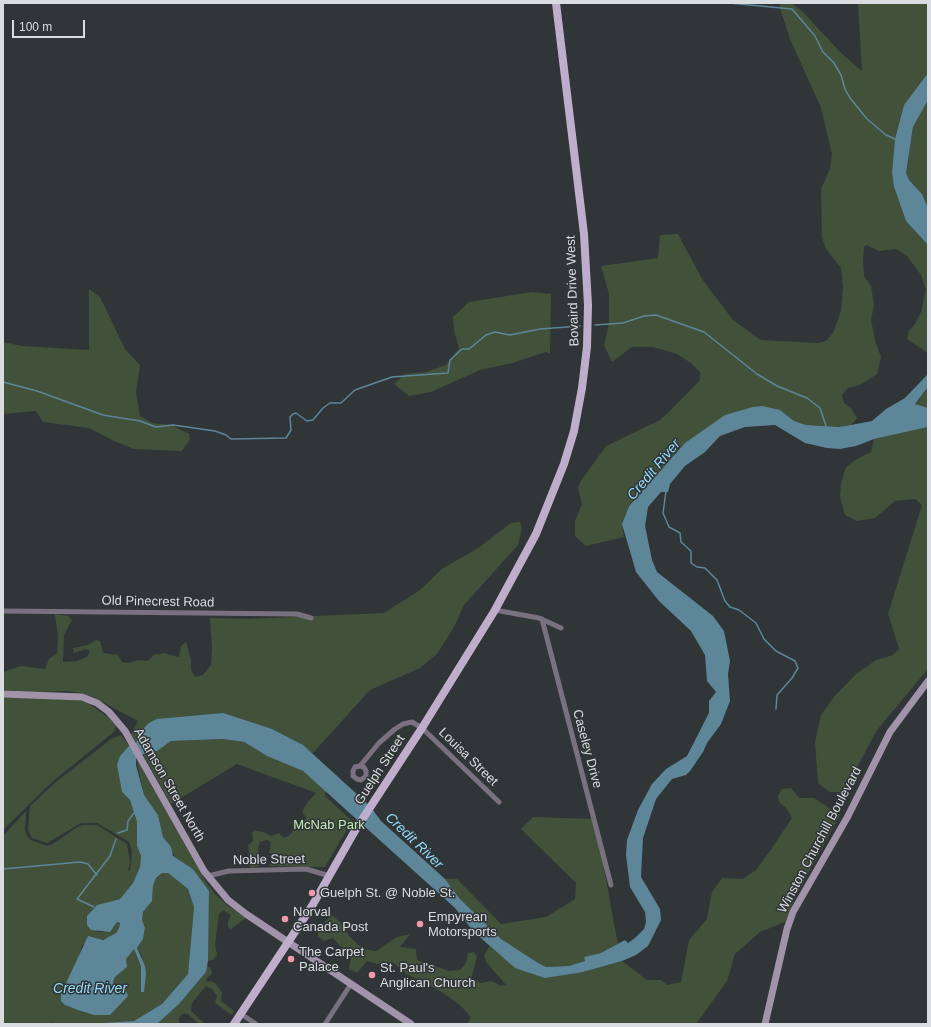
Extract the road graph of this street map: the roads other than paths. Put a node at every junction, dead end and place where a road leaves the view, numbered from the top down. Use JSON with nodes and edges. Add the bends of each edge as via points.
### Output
{"nodes":[{"id":1,"x":556,"y":3,"type":"edge"},
{"id":2,"x":495,"y":610,"type":"junction"},
{"id":3,"x":3,"y":611,"type":"edge"},
{"id":4,"x":311,"y":618,"type":"dead end"},
{"id":5,"x":542,"y":619,"type":"junction"},
{"id":6,"x":561,"y":628,"type":"dead end"},
{"id":7,"x":928,"y":681,"type":"edge"},
{"id":8,"x":3,"y":694,"type":"edge"},
{"id":9,"x":422,"y":728,"type":"junction"},
{"id":10,"x":360,"y":766,"type":"dead end"},
{"id":11,"x":499,"y":802,"type":"dead end"},
{"id":12,"x":208,"y":876,"type":"junction"},
{"id":13,"x":330,"y":876,"type":"junction"},
{"id":14,"x":611,"y":885,"type":"dead end"},
{"id":15,"x":288,"y":942,"type":"junction"},
{"id":16,"x":351,"y":984,"type":"junction"},
{"id":17,"x":241,"y":1014,"type":"junction"},
{"id":18,"x":234,"y":1024,"type":"edge"},
{"id":19,"x":256,"y":1024,"type":"edge"},
{"id":20,"x":324,"y":1024,"type":"edge"},
{"id":21,"x":411,"y":1024,"type":"edge"},
{"id":22,"x":765,"y":1024,"type":"edge"}],
"edges":[{"from":1,"to":2,"type":"main road","name":"Bovaird Drive West","via":[[584,234],[588,305],[587,347],[580,401],[566,457],[544,517]]},
{"from":2,"to":5,"type":"street"},
{"from":2,"to":9,"type":"main road","name":"Guelph Street"},
{"from":3,"to":4,"type":"street","name":"Old Pinecrest Road","via":[[298,614]]},
{"from":5,"to":6,"type":"street"},
{"from":5,"to":14,"type":"street","name":"Caseley Drive"},
{"from":7,"to":22,"type":"main road","name":"Winston Churchill Boulevard","via":[[890,732],[848,816],[793,912]]},
{"from":8,"to":12,"type":"main road","name":"Adamson Street North","via":[[90,699],[109,712],[130,739]]},
{"from":9,"to":10,"type":"street","via":[[412,722],[403,724],[379,743]]},
{"from":9,"to":11,"type":"street","name":"Louisa Street"},
{"from":9,"to":13,"type":"main road","name":"Guelph Street","via":[[356,829]]},
{"from":12,"to":13,"type":"street","name":"Noble Street","via":[[229,871],[306,869]]},
{"from":12,"to":15,"type":"main road","name":"Adamson Street North","via":[[228,900]]},
{"from":13,"to":15,"type":"main road","name":"Guelph Street"},
{"from":15,"to":16,"type":"main road","name":"Adamson Street North"},
{"from":15,"to":17,"type":"main road","name":"Guelph Street"},
{"from":16,"to":20,"type":"street"},
{"from":16,"to":21,"type":"main road","name":"Adamson Street North"},
{"from":17,"to":18,"type":"main road","name":"Guelph Street"},
{"from":17,"to":19,"type":"street"}]}
